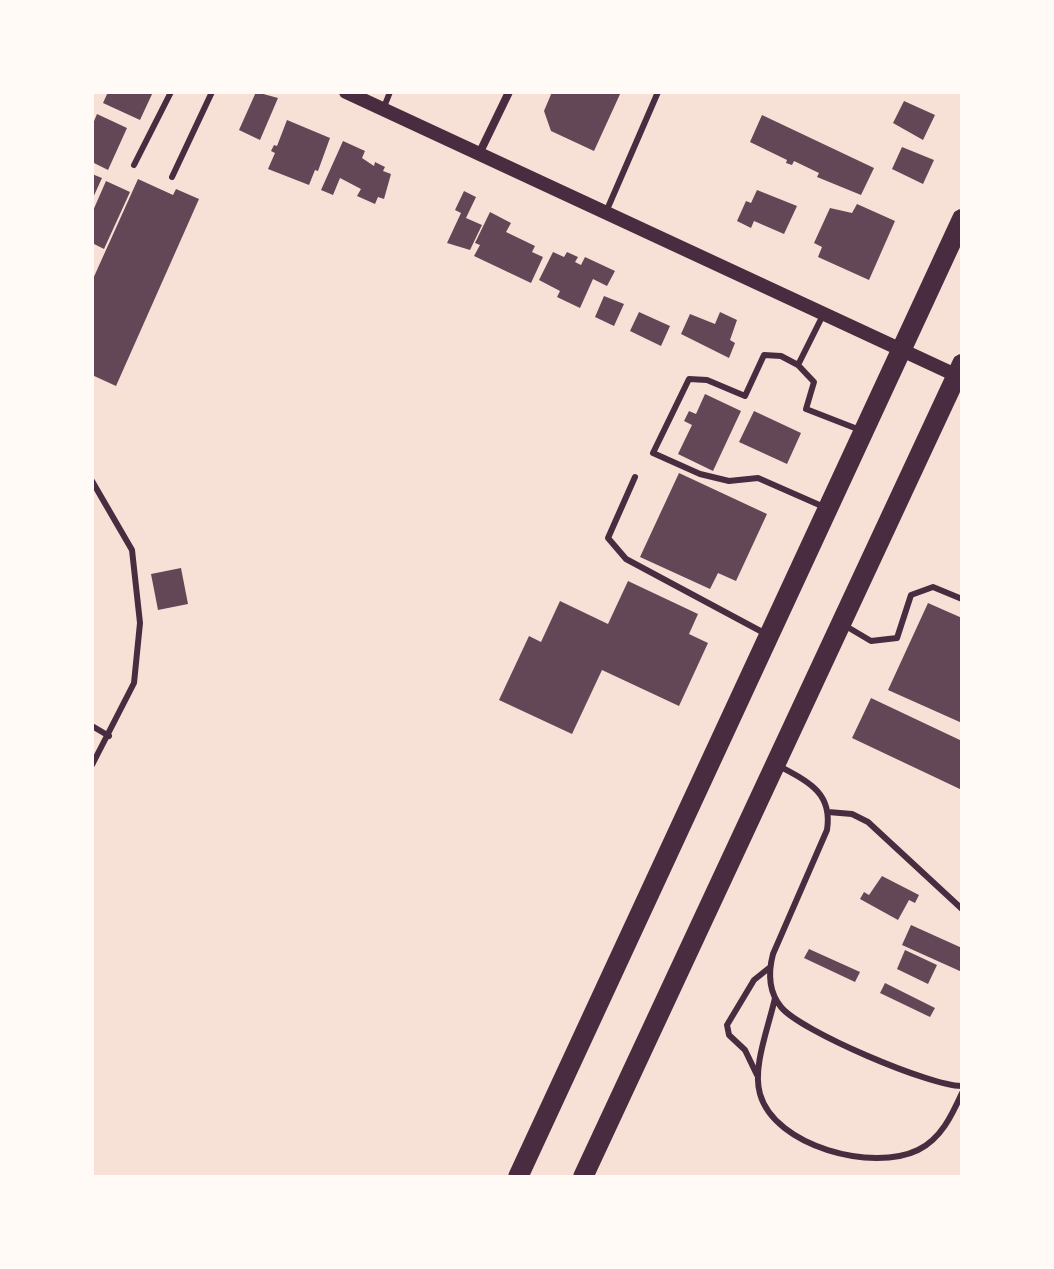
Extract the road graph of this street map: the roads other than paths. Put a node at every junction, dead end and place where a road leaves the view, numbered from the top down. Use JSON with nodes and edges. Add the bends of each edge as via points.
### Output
{"nodes":[{"id":1,"x":171,"y":92,"type":"edge"},
{"id":2,"x":212,"y":92,"type":"edge"},
{"id":3,"x":346,"y":92,"type":"edge"},
{"id":4,"x":390,"y":92,"type":"edge"},
{"id":5,"x":509,"y":92,"type":"edge"},
{"id":6,"x":658,"y":92,"type":"edge"},
{"id":7,"x":383,"y":109,"type":"junction"},
{"id":8,"x":479,"y":154,"type":"junction"},
{"id":9,"x":134,"y":165,"type":"dead end"},
{"id":10,"x":172,"y":177,"type":"dead end"},
{"id":11,"x":606,"y":212,"type":"junction"},
{"id":12,"x":962,"y":219,"type":"edge"},
{"id":13,"x":824,"y":313,"type":"junction"},
{"id":14,"x":902,"y":349,"type":"junction"},
{"id":15,"x":798,"y":365,"type":"junction"},
{"id":16,"x":960,"y":373,"type":"edge"},
{"id":17,"x":864,"y":432,"type":"junction"},
{"id":18,"x":635,"y":477,"type":"dead end"},
{"id":19,"x":92,"y":481,"type":"edge"},
{"id":20,"x":828,"y":508,"type":"junction"},
{"id":21,"x":962,"y":599,"type":"edge"},
{"id":22,"x":840,"y":623,"type":"junction"},
{"id":23,"x":769,"y":635,"type":"junction"},
{"id":24,"x":92,"y":726,"type":"edge"},
{"id":25,"x":109,"y":736,"type":"junction"},
{"id":26,"x":774,"y":764,"type":"junction"},
{"id":27,"x":92,"y":765,"type":"edge"},
{"id":28,"x":828,"y":812,"type":"junction"},
{"id":29,"x":962,"y":909,"type":"edge"},
{"id":30,"x":769,"y":968,"type":"junction"},
{"id":31,"x":775,"y":998,"type":"junction"},
{"id":32,"x":758,"y":1077,"type":"junction"},
{"id":33,"x":962,"y":1086,"type":"edge"},
{"id":34,"x":962,"y":1093,"type":"edge"},
{"id":35,"x":518,"y":1177,"type":"edge"},
{"id":36,"x":583,"y":1177,"type":"edge"}],
"edges":[{"from":1,"to":9,"type":"lane"},
{"from":2,"to":10,"type":"lane"},
{"from":3,"to":7,"type":"street"},
{"from":4,"to":7,"type":"lane"},
{"from":5,"to":8,"type":"street"},
{"from":6,"to":11,"type":"lane"},
{"from":7,"to":8,"type":"street"},
{"from":8,"to":11,"type":"street"},
{"from":11,"to":13,"type":"street"},
{"from":12,"to":14,"type":"main road"},
{"from":13,"to":14,"type":"street"},
{"from":13,"to":15,"type":"lane"},
{"from":14,"to":16,"type":"street"},
{"from":14,"to":17,"type":"main road"},
{"from":15,"to":17,"type":"lane","via":[[814,382],[806,409]]},
{"from":15,"to":20,"type":"lane","via":[[764,355],[745,396],[707,380],[689,379],[653,453],[729,481],[758,478]]},
{"from":16,"to":22,"type":"main road"},
{"from":17,"to":20,"type":"main road"},
{"from":18,"to":23,"type":"lane","via":[[608,538],[626,559]]},
{"from":19,"to":25,"type":"lane","via":[[132,550],[140,623],[134,683]]},
{"from":20,"to":23,"type":"main road"},
{"from":21,"to":22,"type":"lane","via":[[933,587],[911,595],[897,638],[871,641]]},
{"from":22,"to":26,"type":"main road"},
{"from":23,"to":35,"type":"main road"},
{"from":24,"to":25,"type":"lane"},
{"from":25,"to":27,"type":"lane"},
{"from":26,"to":28,"type":"lane","via":[[811,783],[821,792]]},
{"from":26,"to":36,"type":"main road"},
{"from":28,"to":29,"type":"lane","via":[[868,822]]},
{"from":28,"to":30,"type":"lane","via":[[827,830]]},
{"from":30,"to":31,"type":"lane"},
{"from":30,"to":32,"type":"lane","via":[[754,980],[727,1025]]},
{"from":31,"to":32,"type":"lane"},
{"from":31,"to":33,"type":"lane","via":[[783,1010],[809,1026],[924,1080]]},
{"from":32,"to":34,"type":"lane","via":[[760,1095],[776,1121],[824,1148],[863,1160],[892,1160],[920,1149],[949,1122]]}]}
